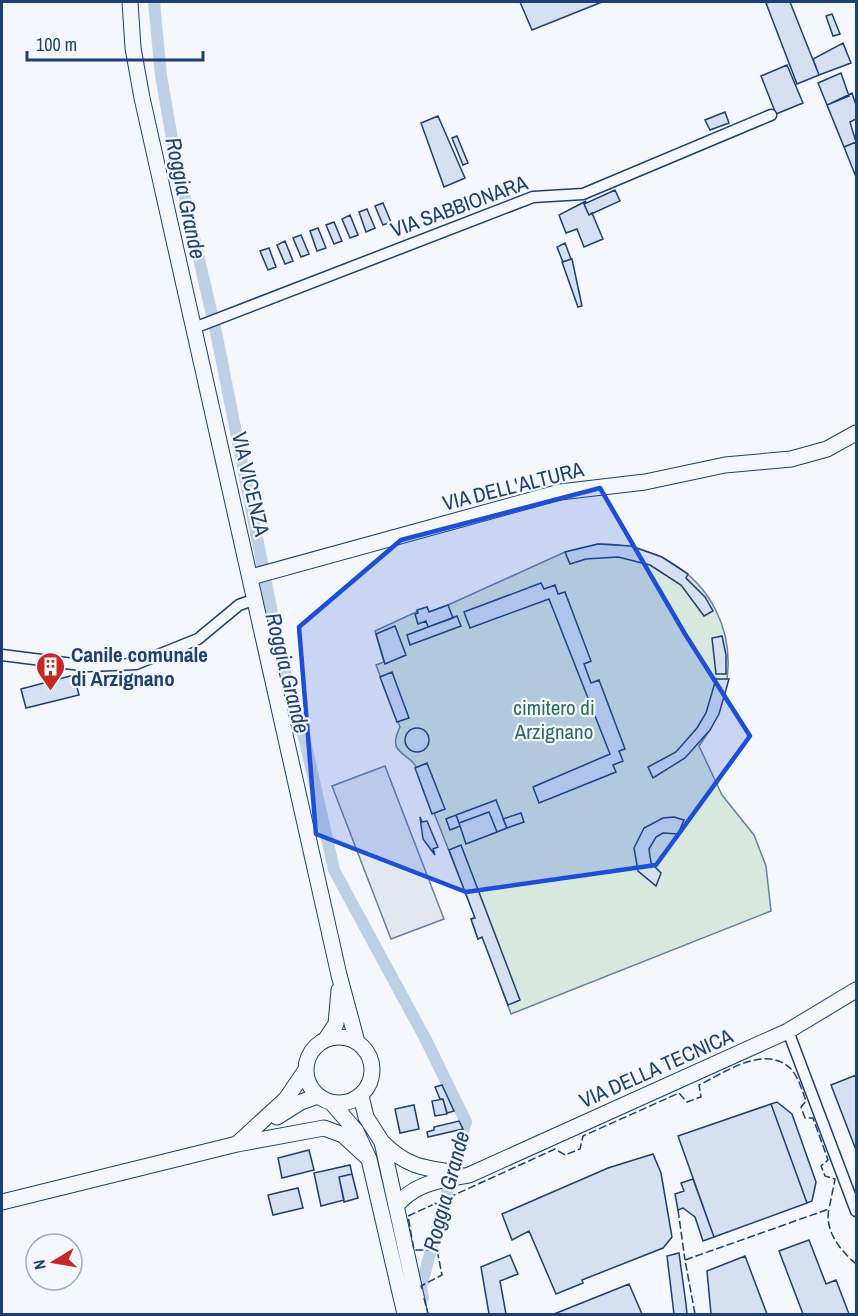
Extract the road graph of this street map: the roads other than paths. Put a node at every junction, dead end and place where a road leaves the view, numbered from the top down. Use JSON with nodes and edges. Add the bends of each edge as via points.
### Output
{"nodes":[{"id":1,"x":130,"y":2,"type":"edge"},
{"id":2,"x":771,"y":115,"type":"dead end"},
{"id":3,"x":194,"y":328,"type":"junction"},
{"id":4,"x":856,"y":433,"type":"edge"},
{"id":5,"x":251,"y":577,"type":"junction"},
{"id":6,"x":256,"y":599,"type":"junction"},
{"id":7,"x":2,"y":655,"type":"edge"},
{"id":8,"x":339,"y":975,"type":"junction"},
{"id":9,"x":856,"y":990,"type":"edge"},
{"id":10,"x":788,"y":1031,"type":"junction"},
{"id":11,"x":326,"y":1039,"type":"junction"},
{"id":12,"x":357,"y":1042,"type":"junction"},
{"id":13,"x":305,"y":1071,"type":"junction"},
{"id":14,"x":361,"y":1096,"type":"junction"},
{"id":15,"x":324,"y":1099,"type":"junction"},
{"id":16,"x":382,"y":1142,"type":"junction"},
{"id":17,"x":237,"y":1144,"type":"junction"},
{"id":18,"x":369,"y":1159,"type":"junction"},
{"id":19,"x":469,"y":1175,"type":"junction"},
{"id":20,"x":2,"y":1202,"type":"edge"},
{"id":21,"x":396,"y":1206,"type":"junction"},
{"id":22,"x":856,"y":1211,"type":"edge"},
{"id":23,"x":405,"y":1314,"type":"edge"},
{"id":24,"x":420,"y":1314,"type":"edge"}],
"edges":[{"from":1,"to":3,"type":"main road","name":"VIA VICENZA","via":[[142,98]]},
{"from":2,"to":3,"type":"street","name":"VIA SABBIONARA","via":[[583,194],[533,197]]},
{"from":3,"to":5,"type":"main road","name":"VIA VICENZA"},
{"from":4,"to":5,"type":"main road","name":"VIA DELL'ALTURA","via":[[827,449],[791,459],[725,465],[645,482],[560,492]]},
{"from":5,"to":6,"type":"main road","name":"VIA VICENZA"},
{"from":6,"to":7,"type":"street","via":[[240,605],[198,639],[136,664],[89,666]]},
{"from":6,"to":8,"type":"main road","name":"VIA VICENZA"},
{"from":8,"to":11,"type":"main road","name":"VIA VICENZA","via":[[336,1024]]},
{"from":8,"to":12,"type":"main road","name":"VIA VICENZA"},
{"from":9,"to":10,"type":"main road","name":"VIA DELLA TECNICA"},
{"from":10,"to":19,"type":"main road","name":"VIA DELLA TECNICA"},
{"from":10,"to":22,"type":"street"},
{"from":11,"to":12,"type":"main road","via":[[342,1036]]},
{"from":11,"to":13,"type":"main road","name":"VIA VICENZA","via":[[311,1052]]},
{"from":12,"to":14,"type":"main road","name":"VIA VICENZA","via":[[365,1048],[373,1068],[372,1078]]},
{"from":13,"to":15,"type":"main road","via":[[312,1089]]},
{"from":13,"to":17,"type":"main road","name":"VIA VICENZA","via":[[286,1099]]},
{"from":14,"to":15,"type":"main road","via":[[341,1104]]},
{"from":14,"to":16,"type":"main road","via":[[366,1117]]},
{"from":15,"to":17,"type":"main road","via":[[301,1102]]},
{"from":15,"to":18,"type":"main road","via":[[356,1131]]},
{"from":16,"to":19,"type":"main road","via":[[399,1159]]},
{"from":16,"to":21,"type":"main road"},
{"from":17,"to":18,"type":"main road","via":[[324,1128],[342,1135]]},
{"from":17,"to":20,"type":"main road"},
{"from":18,"to":23,"type":"main road"},
{"from":19,"to":21,"type":"main road","name":"VIA DELLA TECNICA","via":[[428,1183],[407,1192]]},
{"from":21,"to":24,"type":"main road"}]}
